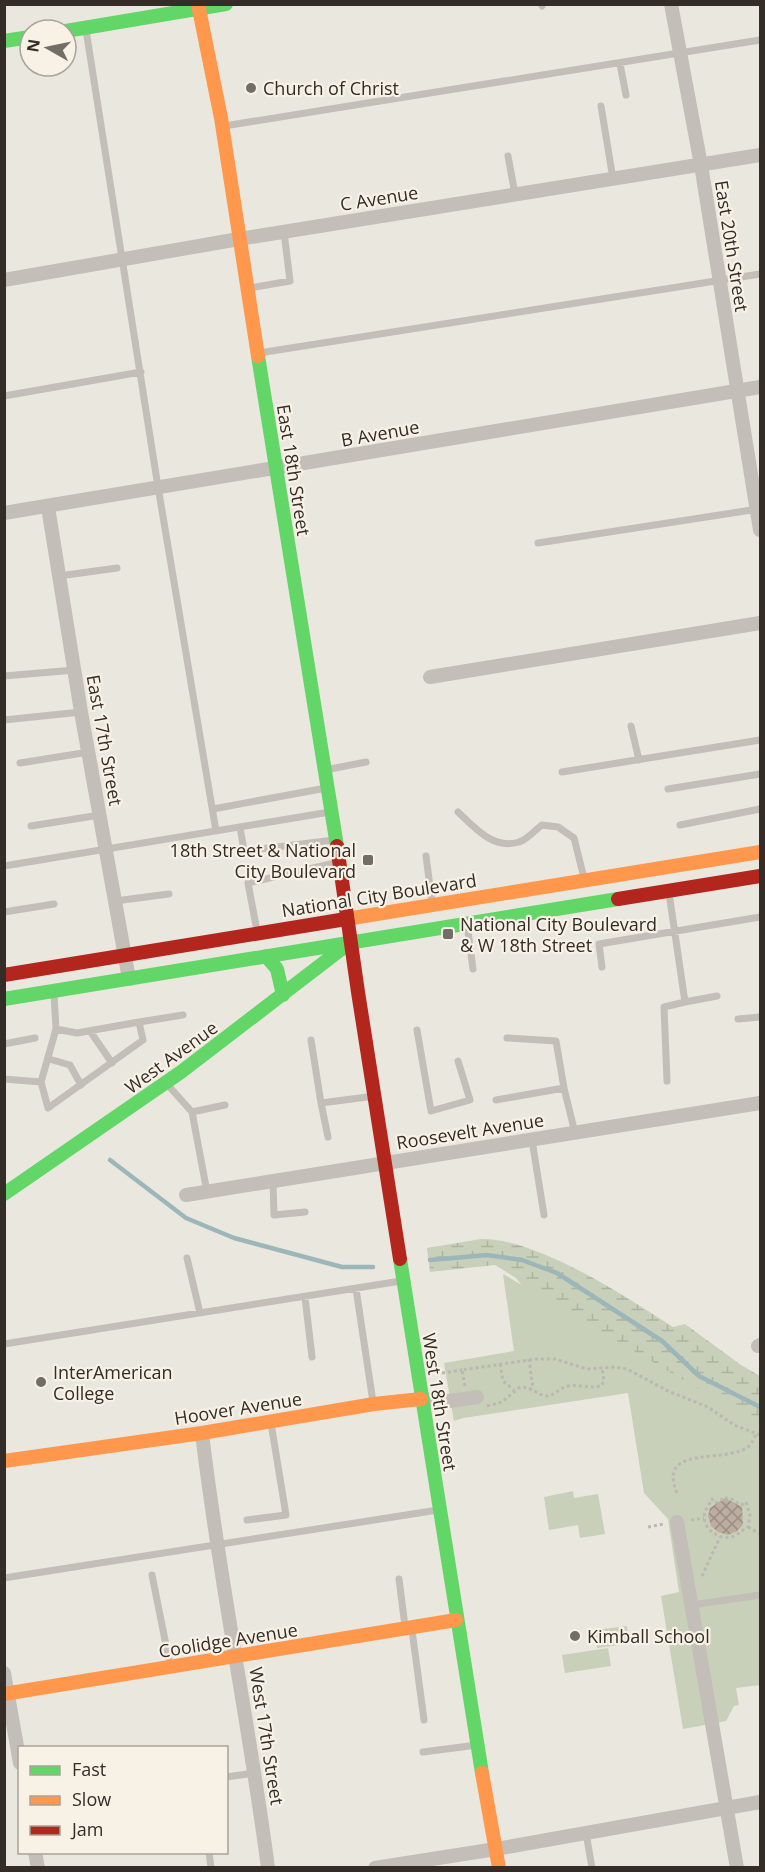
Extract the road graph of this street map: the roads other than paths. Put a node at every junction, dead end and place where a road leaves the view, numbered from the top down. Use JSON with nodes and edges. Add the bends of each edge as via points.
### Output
{"nodes":[{"id":1,"x":226,"y":4,"type":"edge"},
{"id":2,"x":671,"y":4,"type":"edge"},
{"id":3,"x":199,"y":7,"type":"edge"},
{"id":4,"x":85,"y":27,"type":"junction"},
{"id":5,"x":78,"y":28,"type":"edge"},
{"id":6,"x":760,"y":40,"type":"edge"},
{"id":7,"x":680,"y":55,"type":"junction"},
{"id":8,"x":620,"y":64,"type":"junction"},
{"id":9,"x":626,"y":95,"type":"dead end"},
{"id":10,"x":601,"y":106,"type":"dead end"},
{"id":11,"x":222,"y":126,"type":"junction"},
{"id":12,"x":760,"y":154,"type":"edge"},
{"id":13,"x":508,"y":156,"type":"dead end"},
{"id":14,"x":701,"y":165,"type":"junction"},
{"id":15,"x":613,"y":179,"type":"junction"},
{"id":16,"x":516,"y":195,"type":"junction"},
{"id":17,"x":284,"y":232,"type":"junction"},
{"id":18,"x":239,"y":239,"type":"junction"},
{"id":19,"x":123,"y":259,"type":"junction"},
{"id":20,"x":760,"y":274,"type":"edge"},
{"id":21,"x":4,"y":280,"type":"edge"},
{"id":22,"x":719,"y":281,"type":"junction"},
{"id":23,"x":247,"y":288,"type":"junction"},
{"id":24,"x":257,"y":353,"type":"junction"},
{"id":25,"x":141,"y":372,"type":"junction"},
{"id":26,"x":760,"y":387,"type":"edge"},
{"id":27,"x":738,"y":391,"type":"junction"},
{"id":28,"x":4,"y":396,"type":"edge"},
{"id":29,"x":275,"y":468,"type":"junction"},
{"id":30,"x":158,"y":487,"type":"junction"},
{"id":31,"x":48,"y":507,"type":"junction"},
{"id":32,"x":759,"y":508,"type":"edge"},
{"id":33,"x":4,"y":513,"type":"edge"},
{"id":34,"x":760,"y":530,"type":"edge"},
{"id":35,"x":538,"y":543,"type":"dead end"},
{"id":36,"x":117,"y":568,"type":"dead end"},
{"id":37,"x":59,"y":576,"type":"junction"},
{"id":38,"x":760,"y":623,"type":"edge"},
{"id":39,"x":75,"y":670,"type":"junction"},
{"id":40,"x":4,"y":676,"type":"edge"},
{"id":41,"x":430,"y":677,"type":"dead end"},
{"id":42,"x":81,"y":712,"type":"junction"},
{"id":43,"x":4,"y":720,"type":"edge"},
{"id":44,"x":631,"y":726,"type":"dead end"},
{"id":45,"x":760,"y":740,"type":"edge"},
{"id":46,"x":88,"y":752,"type":"junction"},
{"id":47,"x":639,"y":760,"type":"junction"},
{"id":48,"x":366,"y":762,"type":"dead end"},
{"id":49,"x":20,"y":763,"type":"dead end"},
{"id":50,"x":326,"y":770,"type":"junction"},
{"id":51,"x":562,"y":772,"type":"dead end"},
{"id":52,"x":760,"y":774,"type":"edge"},
{"id":53,"x":328,"y":788,"type":"junction"},
{"id":54,"x":668,"y":789,"type":"dead end"},
{"id":55,"x":213,"y":809,"type":"junction"},
{"id":56,"x":760,"y":809,"type":"edge"},
{"id":57,"x":333,"y":812,"type":"junction"},
{"id":58,"x":458,"y":812,"type":"dead end"},
{"id":59,"x":100,"y":815,"type":"junction"},
{"id":60,"x":680,"y":825,"type":"dead end"},
{"id":61,"x":31,"y":826,"type":"dead end"},
{"id":62,"x":240,"y":827,"type":"junction"},
{"id":63,"x":216,"y":831,"type":"junction"},
{"id":64,"x":337,"y":840,"type":"junction"},
{"id":65,"x":106,"y":849,"type":"junction"},
{"id":66,"x":760,"y":852,"type":"edge"},
{"id":67,"x":426,"y":856,"type":"dead end"},
{"id":68,"x":340,"y":862,"type":"junction"},
{"id":69,"x":4,"y":866,"type":"edge"},
{"id":70,"x":760,"y":876,"type":"edge"},
{"id":71,"x":584,"y":880,"type":"junction"},
{"id":72,"x":669,"y":891,"type":"junction"},
{"id":73,"x":169,"y":894,"type":"dead end"},
{"id":74,"x":115,"y":901,"type":"junction"},
{"id":75,"x":54,"y":904,"type":"dead end"},
{"id":76,"x":432,"y":905,"type":"junction"},
{"id":77,"x":4,"y":912,"type":"edge"},
{"id":78,"x":760,"y":917,"type":"edge"},
{"id":79,"x":349,"y":918,"type":"junction"},
{"id":80,"x":467,"y":922,"type":"junction"},
{"id":81,"x":675,"y":931,"type":"junction"},
{"id":82,"x":257,"y":933,"type":"junction"},
{"id":83,"x":352,"y":941,"type":"junction"},
{"id":84,"x":125,"y":955,"type":"junction"},
{"id":85,"x":266,"y":956,"type":"junction"},
{"id":86,"x":602,"y":968,"type":"dead end"},
{"id":87,"x":473,"y":969,"type":"dead end"},
{"id":88,"x":4,"y":975,"type":"edge"},
{"id":89,"x":129,"y":979,"type":"junction"},
{"id":90,"x":54,"y":991,"type":"junction"},
{"id":91,"x":283,"y":995,"type":"junction"},
{"id":92,"x":717,"y":996,"type":"dead end"},
{"id":93,"x":4,"y":999,"type":"edge"},
{"id":94,"x":685,"y":1002,"type":"junction"},
{"id":95,"x":183,"y":1015,"type":"dead end"},
{"id":96,"x":760,"y":1017,"type":"edge"},
{"id":97,"x":738,"y":1019,"type":"dead end"},
{"id":98,"x":139,"y":1022,"type":"junction"},
{"id":99,"x":56,"y":1029,"type":"junction"},
{"id":100,"x":417,"y":1030,"type":"dead end"},
{"id":101,"x":90,"y":1031,"type":"junction"},
{"id":102,"x":35,"y":1038,"type":"dead end"},
{"id":103,"x":507,"y":1038,"type":"dead end"},
{"id":104,"x":311,"y":1040,"type":"dead end"},
{"id":105,"x":4,"y":1044,"type":"edge"},
{"id":106,"x":49,"y":1059,"type":"junction"},
{"id":107,"x":458,"y":1061,"type":"dead end"},
{"id":108,"x":112,"y":1063,"type":"junction"},
{"id":109,"x":4,"y":1079,"type":"edge"},
{"id":110,"x":667,"y":1081,"type":"dead end"},
{"id":111,"x":41,"y":1082,"type":"junction"},
{"id":112,"x":166,"y":1083,"type":"junction"},
{"id":113,"x":81,"y":1085,"type":"junction"},
{"id":114,"x":564,"y":1088,"type":"junction"},
{"id":115,"x":375,"y":1096,"type":"junction"},
{"id":116,"x":496,"y":1100,"type":"dead end"},
{"id":117,"x":321,"y":1103,"type":"junction"},
{"id":118,"x":760,"y":1103,"type":"edge"},
{"id":119,"x":225,"y":1105,"type":"dead end"},
{"id":120,"x":192,"y":1112,"type":"junction"},
{"id":121,"x":575,"y":1133,"type":"junction"},
{"id":122,"x":328,"y":1137,"type":"dead end"},
{"id":123,"x":532,"y":1140,"type":"junction"},
{"id":124,"x":386,"y":1163,"type":"junction"},
{"id":125,"x":273,"y":1181,"type":"junction"},
{"id":126,"x":6,"y":1191,"type":"edge"},
{"id":127,"x":207,"y":1192,"type":"junction"},
{"id":128,"x":186,"y":1195,"type":"dead end"},
{"id":129,"x":305,"y":1212,"type":"dead end"},
{"id":130,"x":544,"y":1215,"type":"dead end"},
{"id":131,"x":187,"y":1258,"type":"dead end"},
{"id":132,"x":404,"y":1281,"type":"junction"},
{"id":133,"x":356,"y":1289,"type":"junction"},
{"id":134,"x":305,"y":1297,"type":"junction"},
{"id":135,"x":200,"y":1313,"type":"junction"},
{"id":136,"x":4,"y":1344,"type":"edge"},
{"id":137,"x":312,"y":1356,"type":"dead end"},
{"id":138,"x":421,"y":1399,"type":"junction"},
{"id":139,"x":476,"y":1401,"type":"road end"},
{"id":140,"x":374,"y":1404,"type":"junction"},
{"id":141,"x":270,"y":1421,"type":"junction"},
{"id":142,"x":202,"y":1433,"type":"junction"},
{"id":143,"x":4,"y":1461,"type":"edge"},
{"id":144,"x":439,"y":1510,"type":"junction"},
{"id":145,"x":248,"y":1520,"type":"dead end"},
{"id":146,"x":677,"y":1522,"type":"dead end"},
{"id":147,"x":217,"y":1546,"type":"junction"},
{"id":148,"x":152,"y":1575,"type":"dead end"},
{"id":149,"x":4,"y":1578,"type":"edge"},
{"id":150,"x":399,"y":1580,"type":"dead end"},
{"id":151,"x":760,"y":1594,"type":"edge"},
{"id":152,"x":692,"y":1605,"type":"junction"},
{"id":153,"x":456,"y":1620,"type":"junction"},
{"id":154,"x":409,"y":1628,"type":"junction"},
{"id":155,"x":236,"y":1658,"type":"junction"},
{"id":156,"x":171,"y":1667,"type":"junction"},
{"id":157,"x":4,"y":1673,"type":"edge"},
{"id":158,"x":6,"y":1694,"type":"edge"},
{"id":159,"x":424,"y":1720,"type":"dead end"},
{"id":160,"x":477,"y":1745,"type":"junction"},
{"id":161,"x":423,"y":1752,"type":"dead end"},
{"id":162,"x":18,"y":1753,"type":"edge"},
{"id":163,"x":255,"y":1773,"type":"junction"},
{"id":164,"x":228,"y":1777,"type":"edge"},
{"id":165,"x":760,"y":1802,"type":"edge"},
{"id":166,"x":727,"y":1808,"type":"junction"},
{"id":167,"x":586,"y":1833,"type":"junction"},
{"id":168,"x":496,"y":1849,"type":"junction"},
{"id":169,"x":268,"y":1868,"type":"edge"},
{"id":170,"x":375,"y":1868,"type":"edge"},
{"id":171,"x":499,"y":1868,"type":"edge"},
{"id":172,"x":592,"y":1868,"type":"edge"},
{"id":173,"x":737,"y":1868,"type":"edge"}],
"edges":[{"from":1,"to":3,"type":"main road"},
{"from":2,"to":7,"type":"street","name":"East 20th Street"},
{"from":3,"to":4,"type":"main road"},
{"from":3,"to":11,"type":"main road","name":"East 18th Street"},
{"from":4,"to":5,"type":"main road"},
{"from":4,"to":19,"type":"lane"},
{"from":6,"to":7,"type":"lane"},
{"from":7,"to":8,"type":"lane"},
{"from":7,"to":14,"type":"street","name":"East 20th Street"},
{"from":8,"to":9,"type":"lane"},
{"from":8,"to":11,"type":"lane"},
{"from":10,"to":15,"type":"lane"},
{"from":11,"to":18,"type":"main road","name":"East 18th Street"},
{"from":12,"to":14,"type":"street","name":"C Avenue"},
{"from":13,"to":16,"type":"lane"},
{"from":14,"to":15,"type":"street","name":"C Avenue"},
{"from":14,"to":22,"type":"street","name":"East 20th Street"},
{"from":15,"to":16,"type":"street","name":"C Avenue"},
{"from":16,"to":17,"type":"street","name":"C Avenue"},
{"from":17,"to":18,"type":"street","name":"C Avenue"},
{"from":17,"to":23,"type":"lane","via":[[290,281]]},
{"from":18,"to":19,"type":"street","name":"C Avenue"},
{"from":18,"to":23,"type":"main road","name":"East 18th Street"},
{"from":19,"to":21,"type":"street","name":"C Avenue"},
{"from":19,"to":25,"type":"lane"},
{"from":20,"to":22,"type":"lane"},
{"from":22,"to":24,"type":"lane"},
{"from":22,"to":27,"type":"street","name":"East 20th Street"},
{"from":23,"to":24,"type":"main road","name":"East 18th Street"},
{"from":24,"to":29,"type":"main road","name":"East 18th Street"},
{"from":25,"to":28,"type":"lane"},
{"from":25,"to":30,"type":"lane"},
{"from":26,"to":27,"type":"street","name":"B Avenue"},
{"from":27,"to":29,"type":"street","name":"B Avenue"},
{"from":27,"to":32,"type":"street","name":"East 20th Street"},
{"from":29,"to":30,"type":"street","name":"B Avenue"},
{"from":29,"to":50,"type":"main road","name":"East 18th Street"},
{"from":30,"to":31,"type":"street","name":"B Avenue"},
{"from":30,"to":55,"type":"lane"},
{"from":31,"to":33,"type":"street","name":"B Avenue"},
{"from":31,"to":37,"type":"street","name":"East 17th Street"},
{"from":32,"to":34,"type":"street","name":"East 20th Street"},
{"from":32,"to":35,"type":"lane"},
{"from":36,"to":37,"type":"lane"},
{"from":37,"to":39,"type":"street","name":"East 17th Street"},
{"from":38,"to":41,"type":"street"},
{"from":39,"to":40,"type":"lane"},
{"from":39,"to":42,"type":"street","name":"East 17th Street"},
{"from":42,"to":43,"type":"lane"},
{"from":42,"to":46,"type":"street","name":"East 17th Street"},
{"from":44,"to":47,"type":"lane"},
{"from":45,"to":47,"type":"lane"},
{"from":46,"to":49,"type":"lane"},
{"from":46,"to":59,"type":"street","name":"East 17th Street"},
{"from":47,"to":51,"type":"lane"},
{"from":48,"to":50,"type":"lane"},
{"from":50,"to":53,"type":"main road","name":"East 18th Street"},
{"from":52,"to":54,"type":"lane"},
{"from":53,"to":55,"type":"lane"},
{"from":53,"to":57,"type":"main road","name":"East 18th Street"},
{"from":55,"to":63,"type":"lane"},
{"from":56,"to":60,"type":"lane"},
{"from":57,"to":62,"type":"lane"},
{"from":57,"to":64,"type":"main road","name":"East 18th Street"},
{"from":58,"to":71,"type":"lane","via":[[480,833],[499,844],[520,842],[542,825],[558,827],[574,838]]},
{"from":59,"to":61,"type":"lane"},
{"from":59,"to":65,"type":"street","name":"East 17th Street"},
{"from":62,"to":63,"type":"lane"},
{"from":62,"to":64,"type":"lane","via":[[244,851]]},
{"from":63,"to":65,"type":"lane"},
{"from":64,"to":68,"type":"main road","name":"East 18th Street"},
{"from":65,"to":69,"type":"lane"},
{"from":65,"to":74,"type":"street","name":"East 17th Street"},
{"from":66,"to":71,"type":"main road","name":"National City Boulevard"},
{"from":67,"to":76,"type":"lane"},
{"from":68,"to":79,"type":"main road","name":"East 18th Street"},
{"from":68,"to":82,"type":"lane","via":[[248,883]]},
{"from":70,"to":72,"type":"main road"},
{"from":71,"to":76,"type":"main road","name":"National City Boulevard"},
{"from":72,"to":80,"type":"main road"},
{"from":72,"to":81,"type":"lane"},
{"from":73,"to":74,"type":"lane"},
{"from":74,"to":84,"type":"street","name":"East 17th Street"},
{"from":75,"to":77,"type":"lane"},
{"from":76,"to":79,"type":"main road","name":"National City Boulevard"},
{"from":78,"to":81,"type":"lane"},
{"from":79,"to":82,"type":"main road","name":"National City Boulevard"},
{"from":79,"to":83,"type":"main road","name":"East 18th Street"},
{"from":80,"to":83,"type":"main road"},
{"from":80,"to":87,"type":"lane"},
{"from":81,"to":86,"type":"lane","via":[[599,944]]},
{"from":81,"to":94,"type":"lane"},
{"from":82,"to":84,"type":"main road","name":"National City Boulevard"},
{"from":83,"to":85,"type":"main road"},
{"from":83,"to":91,"type":"main road","name":"West Avenue"},
{"from":83,"to":115,"type":"main road","name":"West 18th Street"},
{"from":84,"to":88,"type":"main road","name":"National City Boulevard"},
{"from":84,"to":89,"type":"street","name":"East 17th Street"},
{"from":85,"to":89,"type":"main road"},
{"from":85,"to":91,"type":"main road","via":[[277,969]]},
{"from":89,"to":90,"type":"main road"},
{"from":90,"to":93,"type":"main road"},
{"from":90,"to":99,"type":"lane"},
{"from":91,"to":112,"type":"main road","name":"West Avenue"},
{"from":92,"to":94,"type":"lane"},
{"from":94,"to":110,"type":"lane","via":[[663,1007]]},
{"from":95,"to":98,"type":"lane"},
{"from":96,"to":97,"type":"lane"},
{"from":98,"to":101,"type":"lane"},
{"from":98,"to":108,"type":"lane","via":[[143,1040]]},
{"from":99,"to":101,"type":"lane"},
{"from":99,"to":106,"type":"lane"},
{"from":100,"to":107,"type":"lane","via":[[431,1111],[470,1100]]},
{"from":101,"to":108,"type":"lane"},
{"from":102,"to":105,"type":"lane"},
{"from":103,"to":114,"type":"lane","via":[[556,1041]]},
{"from":104,"to":117,"type":"lane"},
{"from":106,"to":111,"type":"lane"},
{"from":106,"to":113,"type":"lane","via":[[70,1065]]},
{"from":108,"to":113,"type":"lane"},
{"from":109,"to":111,"type":"lane"},
{"from":111,"to":113,"type":"lane","via":[[48,1108]]},
{"from":112,"to":120,"type":"lane"},
{"from":112,"to":126,"type":"main road","name":"West Avenue","via":[[87,1140]]},
{"from":114,"to":116,"type":"lane"},
{"from":114,"to":121,"type":"lane"},
{"from":115,"to":117,"type":"lane"},
{"from":115,"to":124,"type":"main road","name":"West 18th Street"},
{"from":117,"to":122,"type":"lane"},
{"from":118,"to":121,"type":"street","name":"Roosevelt Avenue"},
{"from":119,"to":120,"type":"lane"},
{"from":120,"to":127,"type":"lane"},
{"from":121,"to":123,"type":"street","name":"Roosevelt Avenue"},
{"from":123,"to":124,"type":"street","name":"Roosevelt Avenue"},
{"from":123,"to":130,"type":"lane"},
{"from":124,"to":125,"type":"street","name":"Roosevelt Avenue"},
{"from":124,"to":132,"type":"main road","name":"West 18th Street"},
{"from":125,"to":127,"type":"street","name":"Roosevelt Avenue"},
{"from":125,"to":129,"type":"lane","via":[[274,1215]]},
{"from":127,"to":128,"type":"street","name":"Roosevelt Avenue"},
{"from":131,"to":135,"type":"lane"},
{"from":132,"to":133,"type":"lane"},
{"from":132,"to":138,"type":"main road","name":"West 18th Street"},
{"from":133,"to":134,"type":"lane"},
{"from":133,"to":140,"type":"lane"},
{"from":134,"to":135,"type":"lane"},
{"from":134,"to":137,"type":"lane"},
{"from":135,"to":136,"type":"lane"},
{"from":138,"to":139,"type":"street","name":"Hoover Avenue"},
{"from":138,"to":140,"type":"main road","name":"Hoover Avenue"},
{"from":138,"to":144,"type":"main road","name":"West 18th Street"},
{"from":140,"to":141,"type":"main road","name":"Hoover Avenue"},
{"from":141,"to":142,"type":"main road","name":"Hoover Avenue"},
{"from":141,"to":145,"type":"lane","via":[[285,1515]]},
{"from":142,"to":143,"type":"main road","name":"Hoover Avenue"},
{"from":142,"to":147,"type":"street","name":"West 17th Street"},
{"from":144,"to":147,"type":"lane"},
{"from":144,"to":153,"type":"main road","name":"West 18th Street"},
{"from":146,"to":152,"type":"street"},
{"from":147,"to":149,"type":"lane"},
{"from":147,"to":155,"type":"street","name":"West 17th Street"},
{"from":148,"to":156,"type":"lane"},
{"from":150,"to":154,"type":"lane"},
{"from":151,"to":152,"type":"lane"},
{"from":152,"to":166,"type":"street"},
{"from":153,"to":154,"type":"main road","name":"Coolidge Avenue"},
{"from":153,"to":160,"type":"main road","name":"West 18th Street"},
{"from":154,"to":155,"type":"main road","name":"Coolidge Avenue"},
{"from":154,"to":159,"type":"lane"},
{"from":155,"to":156,"type":"main road","name":"Coolidge Avenue"},
{"from":155,"to":163,"type":"street","name":"West 17th Street"},
{"from":156,"to":158,"type":"main road","name":"Coolidge Avenue"},
{"from":157,"to":158,"type":"street"},
{"from":158,"to":162,"type":"street"},
{"from":160,"to":161,"type":"lane"},
{"from":160,"to":168,"type":"main road","name":"West 18th Street"},
{"from":163,"to":164,"type":"lane"},
{"from":163,"to":169,"type":"street","name":"West 17th Street"},
{"from":165,"to":166,"type":"street"},
{"from":166,"to":167,"type":"street"},
{"from":166,"to":173,"type":"street"},
{"from":167,"to":168,"type":"street"},
{"from":167,"to":172,"type":"lane"},
{"from":168,"to":170,"type":"street"},
{"from":168,"to":171,"type":"main road","name":"West 18th Street"}]}
